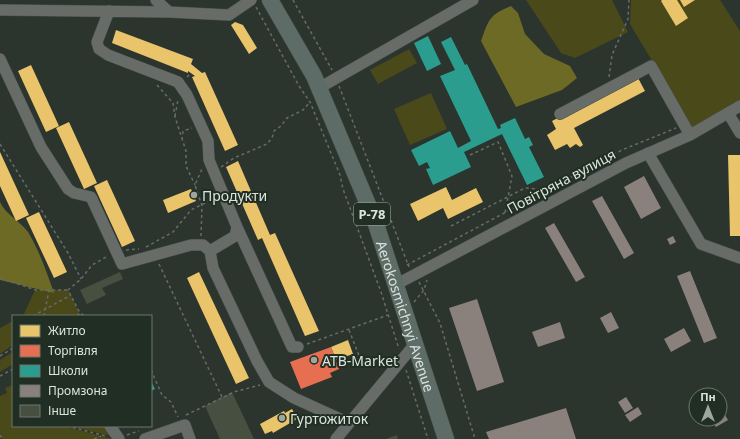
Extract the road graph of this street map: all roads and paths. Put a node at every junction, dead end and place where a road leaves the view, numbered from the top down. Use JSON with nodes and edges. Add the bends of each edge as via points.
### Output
{"nodes":[{"id":1,"x":156,"y":0,"type":"edge"},
{"id":2,"x":270,"y":0,"type":"edge"},
{"id":3,"x":293,"y":0,"type":"edge"},
{"id":4,"x":473,"y":0,"type":"edge"},
{"id":5,"x":629,"y":0,"type":"edge"},
{"id":6,"x":252,"y":1,"type":"edge"},
{"id":7,"x":0,"y":10,"type":"edge"},
{"id":8,"x":108,"y":11,"type":"junction"},
{"id":9,"x":169,"y":12,"type":"junction"},
{"id":10,"x":0,"y":59,"type":"edge"},
{"id":11,"x":148,"y":70,"type":"junction"},
{"id":12,"x":191,"y":73,"type":"dead end"},
{"id":13,"x":336,"y":78,"type":"junction"},
{"id":14,"x":184,"y":79,"type":"dead end"},
{"id":15,"x":319,"y":88,"type":"junction"},
{"id":16,"x":608,"y":89,"type":"junction"},
{"id":17,"x":310,"y":102,"type":"junction"},
{"id":18,"x":740,"y":106,"type":"edge"},
{"id":19,"x":728,"y":113,"type":"junction"},
{"id":20,"x":560,"y":114,"type":"dead end"},
{"id":21,"x":200,"y":124,"type":"junction"},
{"id":22,"x":684,"y":125,"type":"junction"},
{"id":23,"x":740,"y":133,"type":"edge"},
{"id":24,"x":690,"y":135,"type":"junction"},
{"id":25,"x":182,"y":142,"type":"junction"},
{"id":26,"x":0,"y":144,"type":"edge"},
{"id":27,"x":648,"y":153,"type":"junction"},
{"id":28,"x":470,"y":155,"type":"dead end"},
{"id":29,"x":214,"y":172,"type":"junction"},
{"id":30,"x":195,"y":185,"type":"dead end"},
{"id":31,"x":548,"y":190,"type":"junction"},
{"id":32,"x":218,"y":197,"type":"dead end"},
{"id":33,"x":508,"y":197,"type":"junction"},
{"id":34,"x":505,"y":213,"type":"junction"},
{"id":35,"x":451,"y":226,"type":"dead end"},
{"id":36,"x":237,"y":227,"type":"junction"},
{"id":37,"x":227,"y":243,"type":"junction"},
{"id":38,"x":245,"y":244,"type":"junction"},
{"id":39,"x":210,"y":251,"type":"junction"},
{"id":40,"x":116,"y":252,"type":"junction"},
{"id":41,"x":155,"y":255,"type":"junction"},
{"id":42,"x":740,"y":258,"type":"edge"},
{"id":43,"x":407,"y":265,"type":"junction"},
{"id":44,"x":431,"y":266,"type":"junction"},
{"id":45,"x":414,"y":275,"type":"junction"},
{"id":46,"x":0,"y":278,"type":"edge"},
{"id":47,"x":81,"y":279,"type":"junction"},
{"id":48,"x":397,"y":284,"type":"junction"},
{"id":49,"x":49,"y":290,"type":"junction"},
{"id":50,"x":68,"y":290,"type":"junction"},
{"id":51,"x":424,"y":290,"type":"junction"},
{"id":52,"x":71,"y":295,"type":"junction"},
{"id":53,"x":414,"y":302,"type":"dead end"},
{"id":54,"x":45,"y":308,"type":"junction"},
{"id":55,"x":80,"y":313,"type":"joint"},
{"id":56,"x":34,"y":315,"type":"edge"},
{"id":57,"x":44,"y":315,"type":"edge"},
{"id":58,"x":85,"y":315,"type":"edge"},
{"id":59,"x":388,"y":315,"type":"junction"},
{"id":60,"x":349,"y":330,"type":"junction"},
{"id":61,"x":415,"y":344,"type":"junction"},
{"id":62,"x":298,"y":347,"type":"joint"},
{"id":63,"x":12,"y":349,"type":"edge"},
{"id":64,"x":399,"y":351,"type":"dead end"},
{"id":65,"x":0,"y":356,"type":"edge"},
{"id":66,"x":360,"y":358,"type":"dead end"},
{"id":67,"x":12,"y":369,"type":"edge"},
{"id":68,"x":405,"y":369,"type":"dead end"},
{"id":69,"x":152,"y":372,"type":"edge"},
{"id":70,"x":0,"y":376,"type":"edge"},
{"id":71,"x":269,"y":382,"type":"junction"},
{"id":72,"x":222,"y":398,"type":"junction"},
{"id":73,"x":180,"y":422,"type":"junction"},
{"id":74,"x":349,"y":423,"type":"junction"},
{"id":75,"x":70,"y":427,"type":"edge"},
{"id":76,"x":111,"y":427,"type":"edge"},
{"id":77,"x":0,"y":435,"type":"edge"},
{"id":78,"x":143,"y":435,"type":"edge"},
{"id":79,"x":102,"y":436,"type":"junction"},
{"id":80,"x":118,"y":438,"type":"edge"},
{"id":81,"x":2,"y":439,"type":"edge"},
{"id":82,"x":94,"y":439,"type":"edge"},
{"id":83,"x":190,"y":439,"type":"edge"},
{"id":84,"x":336,"y":439,"type":"edge"},
{"id":85,"x":428,"y":439,"type":"edge"},
{"id":86,"x":446,"y":439,"type":"edge"},
{"id":87,"x":475,"y":439,"type":"edge"}],
"edges":[{"from":1,"to":9,"type":"street"},
{"from":2,"to":15,"type":"highway","name":"Aerokosmichnyi Avenue","number":"Р-78"},
{"from":3,"to":13,"type":"path"},
{"from":4,"to":13,"type":"street"},
{"from":5,"to":16,"type":"path","via":[[628,19],[612,55]]},
{"from":6,"to":9,"type":"street","via":[[228,15]]},
{"from":6,"to":17,"type":"path"},
{"from":7,"to":8,"type":"street"},
{"from":8,"to":9,"type":"street"},
{"from":8,"to":11,"type":"street","via":[[97,42],[99,49]]},
{"from":10,"to":40,"type":"street","via":[[42,147],[68,189],[91,197]]},
{"from":11,"to":21,"type":"street","via":[[178,82]]},
{"from":11,"to":25,"type":"path","via":[[162,92],[173,103]]},
{"from":12,"to":14,"type":"path"},
{"from":13,"to":15,"type":"street"},
{"from":13,"to":43,"type":"path"},
{"from":15,"to":48,"type":"highway","name":"Aerokosmichnyi Avenue","number":"Р-78","via":[[375,221]]},
{"from":16,"to":20,"type":"street"},
{"from":16,"to":22,"type":"street","via":[[651,66]]},
{"from":17,"to":29,"type":"path","via":[[287,118],[274,131],[267,144],[234,158]]},
{"from":17,"to":59,"type":"path","via":[[340,175]]},
{"from":18,"to":19,"type":"street","name":"Повітряна вулиця"},
{"from":19,"to":23,"type":"street"},
{"from":19,"to":24,"type":"street","name":"Повітряна вулиця"},
{"from":21,"to":25,"type":"path","via":[[184,131]]},
{"from":21,"to":29,"type":"street","via":[[208,141],[209,160]]},
{"from":22,"to":24,"type":"street"},
{"from":22,"to":31,"type":"path","via":[[622,150]]},
{"from":24,"to":27,"type":"street","name":"Повітряна вулиця"},
{"from":25,"to":30,"type":"path","via":[[186,151],[188,171]]},
{"from":26,"to":47,"type":"path","via":[[68,252]]},
{"from":27,"to":42,"type":"street","via":[[700,244]]},
{"from":27,"to":44,"type":"street","name":"Повітряна вулиця"},
{"from":28,"to":33,"type":"path","via":[[498,142],[512,176]]},
{"from":29,"to":36,"type":"street"},
{"from":31,"to":33,"type":"path","via":[[525,188]]},
{"from":31,"to":34,"type":"path"},
{"from":32,"to":40,"type":"path","via":[[191,210],[173,232],[143,249]]},
{"from":33,"to":34,"type":"path"},
{"from":33,"to":35,"type":"path"},
{"from":34,"to":43,"type":"path"},
{"from":36,"to":37,"type":"street","via":[[235,236]]},
{"from":36,"to":38,"type":"street"},
{"from":37,"to":38,"type":"street","via":[[237,241]]},
{"from":37,"to":39,"type":"street"},
{"from":38,"to":62,"type":"street","via":[[292,347]]},
{"from":39,"to":41,"type":"street","via":[[203,245],[191,245]]},
{"from":39,"to":71,"type":"street","via":[[213,268]]},
{"from":40,"to":41,"type":"street","via":[[122,264]]},
{"from":40,"to":47,"type":"path","via":[[92,265]]},
{"from":41,"to":72,"type":"path"},
{"from":43,"to":45,"type":"path"},
{"from":44,"to":45,"type":"street","name":"Повітряна вулиця"},
{"from":44,"to":51,"type":"path"},
{"from":45,"to":48,"type":"street","name":"Повітряна вулиця"},
{"from":45,"to":51,"type":"path"},
{"from":46,"to":49,"type":"path","via":[[36,290]]},
{"from":47,"to":50,"type":"path"},
{"from":48,"to":61,"type":"highway","name":"Aerokosmichnyi Avenue","number":"Р-78"},
{"from":49,"to":50,"type":"path"},
{"from":49,"to":54,"type":"path"},
{"from":50,"to":52,"type":"path"},
{"from":51,"to":53,"type":"path"},
{"from":51,"to":87,"type":"path","via":[[440,323]]},
{"from":52,"to":54,"type":"path"},
{"from":52,"to":55,"type":"path"},
{"from":54,"to":56,"type":"path"},
{"from":54,"to":57,"type":"path"},
{"from":55,"to":58,"type":"path"},
{"from":59,"to":60,"type":"path"},
{"from":59,"to":64,"type":"path"},
{"from":60,"to":62,"type":"path"},
{"from":60,"to":66,"type":"path"},
{"from":61,"to":74,"type":"street"},
{"from":61,"to":86,"type":"highway","name":"Aerokosmichnyi Avenue","number":"Р-78"},
{"from":63,"to":65,"type":"path"},
{"from":67,"to":70,"type":"path"},
{"from":68,"to":85,"type":"path"},
{"from":69,"to":73,"type":"path","via":[[162,395],[171,402]]},
{"from":71,"to":72,"type":"path"},
{"from":71,"to":74,"type":"street","via":[[294,398]]},
{"from":72,"to":73,"type":"path"},
{"from":73,"to":78,"type":"street"},
{"from":73,"to":83,"type":"street","via":[[185,425]]},
{"from":74,"to":84,"type":"street"},
{"from":75,"to":79,"type":"path"},
{"from":76,"to":80,"type":"street"},
{"from":77,"to":81,"type":"path"},
{"from":78,"to":80,"type":"path"},
{"from":79,"to":80,"type":"path"},
{"from":79,"to":82,"type":"path"}]}
